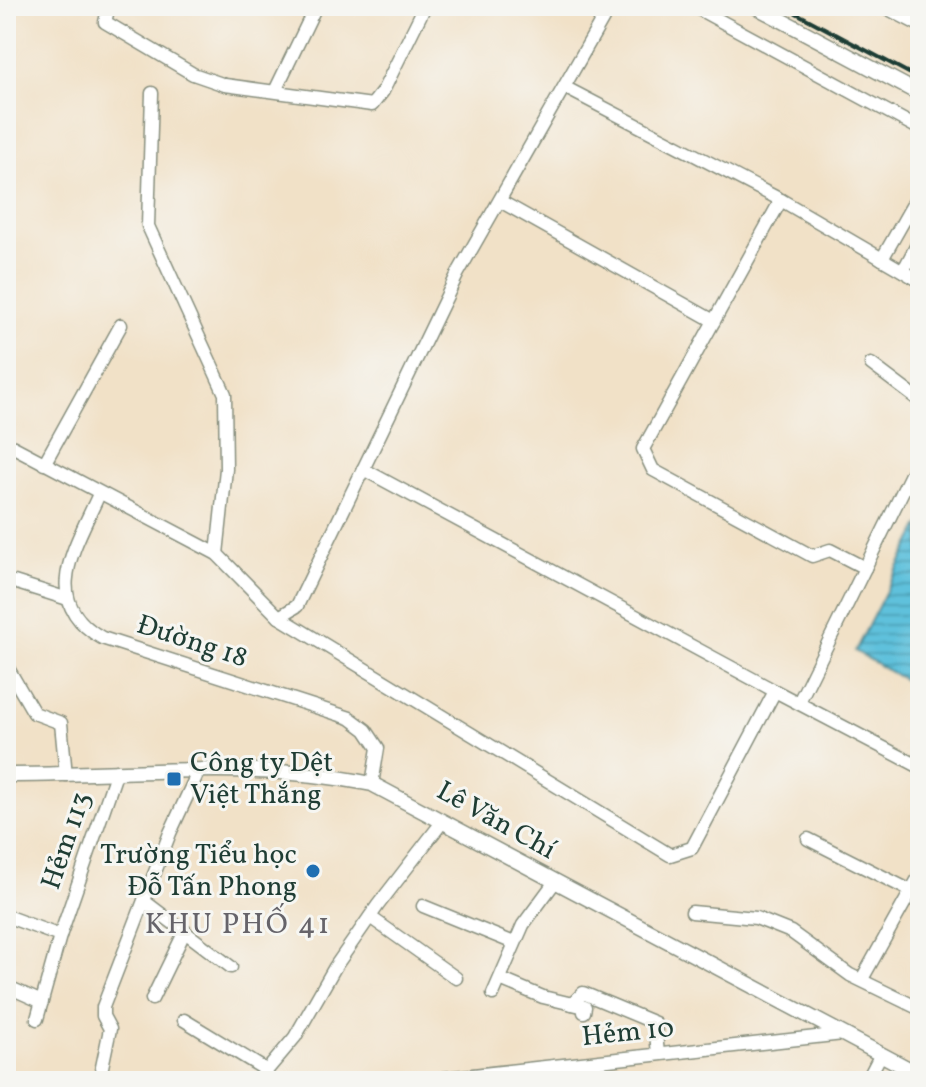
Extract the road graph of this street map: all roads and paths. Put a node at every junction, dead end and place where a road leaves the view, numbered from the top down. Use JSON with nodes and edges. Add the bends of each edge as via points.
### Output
{"nodes":[{"id":1,"x":109,"y":6,"type":"edge"},
{"id":2,"x":316,"y":6,"type":"edge"},
{"id":3,"x":425,"y":6,"type":"edge"},
{"id":4,"x":610,"y":6,"type":"edge"},
{"id":5,"x":693,"y":6,"type":"edge"},
{"id":6,"x":755,"y":6,"type":"edge"},
{"id":7,"x":889,"y":6,"type":"edge"},
{"id":8,"x":920,"y":22,"type":"edge"},
{"id":9,"x":566,"y":88,"type":"junction"},
{"id":10,"x":275,"y":91,"type":"junction"},
{"id":11,"x":152,"y":93,"type":"dead end"},
{"id":12,"x":920,"y":94,"type":"edge"},
{"id":13,"x":920,"y":129,"type":"edge"},
{"id":14,"x":920,"y":192,"type":"edge"},
{"id":15,"x":781,"y":200,"type":"junction"},
{"id":16,"x":500,"y":201,"type":"junction"},
{"id":17,"x":920,"y":239,"type":"edge"},
{"id":18,"x":882,"y":259,"type":"junction"},
{"id":19,"x":903,"y":271,"type":"junction"},
{"id":20,"x":920,"y":281,"type":"edge"},
{"id":21,"x":714,"y":321,"type":"junction"},
{"id":22,"x":121,"y":325,"type":"dead end"},
{"id":23,"x":871,"y":364,"type":"dead end"},
{"id":24,"x":920,"y":401,"type":"edge"},
{"id":25,"x":6,"y":443,"type":"edge"},
{"id":26,"x":920,"y":456,"type":"edge"},
{"id":27,"x":44,"y":464,"type":"junction"},
{"id":28,"x":363,"y":469,"type":"junction"},
{"id":29,"x":99,"y":494,"type":"junction"},
{"id":30,"x":217,"y":554,"type":"junction"},
{"id":31,"x":865,"y":568,"type":"junction"},
{"id":32,"x":14,"y":582,"type":"dead end"},
{"id":33,"x":68,"y":599,"type":"junction"},
{"id":34,"x":279,"y":617,"type":"junction"},
{"id":35,"x":6,"y":665,"type":"edge"},
{"id":36,"x":775,"y":691,"type":"junction"},
{"id":37,"x":799,"y":702,"type":"junction"},
{"id":38,"x":920,"y":767,"type":"edge"},
{"id":39,"x":199,"y":770,"type":"junction"},
{"id":40,"x":117,"y":771,"type":"junction"},
{"id":41,"x":6,"y":775,"type":"edge"},
{"id":42,"x":66,"y":775,"type":"junction"},
{"id":43,"x":372,"y":784,"type":"junction"},
{"id":44,"x":443,"y":821,"type":"junction"},
{"id":45,"x":808,"y":839,"type":"dead end"},
{"id":46,"x":920,"y":875,"type":"edge"},
{"id":47,"x":554,"y":883,"type":"junction"},
{"id":48,"x":911,"y":891,"type":"junction"},
{"id":49,"x":144,"y":901,"type":"junction"},
{"id":50,"x":423,"y":906,"type":"dead end"},
{"id":51,"x":692,"y":912,"type":"dead end"},
{"id":52,"x":6,"y":916,"type":"edge"},
{"id":53,"x":370,"y":917,"type":"junction"},
{"id":54,"x":185,"y":931,"type":"junction"},
{"id":55,"x":60,"y":936,"type":"junction"},
{"id":56,"x":514,"y":943,"type":"junction"},
{"id":57,"x":231,"y":967,"type":"dead end"},
{"id":58,"x":456,"y":978,"type":"dead end"},
{"id":59,"x":500,"y":979,"type":"junction"},
{"id":60,"x":862,"y":979,"type":"junction"},
{"id":61,"x":6,"y":986,"type":"edge"},
{"id":62,"x":493,"y":994,"type":"dead end"},
{"id":63,"x":152,"y":999,"type":"dead end"},
{"id":64,"x":42,"y":1002,"type":"junction"},
{"id":65,"x":572,"y":1004,"type":"junction"},
{"id":66,"x":920,"y":1009,"type":"edge"},
{"id":67,"x":584,"y":1012,"type":"dead end"},
{"id":68,"x":37,"y":1019,"type":"dead end"},
{"id":69,"x":184,"y":1020,"type":"dead end"},
{"id":70,"x":843,"y":1034,"type":"junction"},
{"id":71,"x":658,"y":1054,"type":"junction"},
{"id":72,"x":881,"y":1054,"type":"junction"},
{"id":73,"x":102,"y":1067,"type":"dead end"},
{"id":74,"x":920,"y":1075,"type":"edge"},
{"id":75,"x":262,"y":1076,"type":"edge"},
{"id":76,"x":440,"y":1080,"type":"edge"},
{"id":77,"x":419,"y":1081,"type":"edge"},
{"id":78,"x":867,"y":1081,"type":"edge"}],
"edges":[{"from":1,"to":10,"type":"street","via":[[105,22],[193,74],[225,85]]},
{"from":2,"to":10,"type":"street"},
{"from":3,"to":10,"type":"street","via":[[372,105]]},
{"from":4,"to":9,"type":"street"},
{"from":5,"to":13,"type":"street"},
{"from":6,"to":12,"type":"main road"},
{"from":7,"to":8,"type":"highway"},
{"from":9,"to":15,"type":"street"},
{"from":9,"to":16,"type":"street"},
{"from":11,"to":30,"type":"street","via":[[148,226],[225,394],[226,469]]},
{"from":14,"to":18,"type":"street"},
{"from":15,"to":18,"type":"street"},
{"from":15,"to":21,"type":"street"},
{"from":16,"to":21,"type":"street"},
{"from":16,"to":28,"type":"street","via":[[458,273]]},
{"from":17,"to":19,"type":"street"},
{"from":18,"to":19,"type":"street"},
{"from":19,"to":20,"type":"street"},
{"from":21,"to":31,"type":"street","via":[[643,449],[647,464],[812,556],[830,550]]},
{"from":22,"to":27,"type":"street"},
{"from":23,"to":24,"type":"street"},
{"from":25,"to":27,"type":"street"},
{"from":26,"to":31,"type":"street"},
{"from":27,"to":29,"type":"street"},
{"from":28,"to":34,"type":"street","via":[[297,606]]},
{"from":28,"to":36,"type":"street"},
{"from":29,"to":30,"type":"street"},
{"from":29,"to":33,"type":"street","via":[[65,576]]},
{"from":30,"to":34,"type":"street"},
{"from":31,"to":37,"type":"street"},
{"from":32,"to":33,"type":"street"},
{"from":33,"to":43,"type":"street","name":"Đường 18","via":[[83,624],[102,638],[350,718],[378,748]]},
{"from":34,"to":36,"type":"street","via":[[670,855],[692,848]]},
{"from":35,"to":42,"type":"street","via":[[34,713],[61,723]]},
{"from":36,"to":37,"type":"street"},
{"from":37,"to":38,"type":"street"},
{"from":39,"to":40,"type":"main road","name":"Lê Văn Chí"},
{"from":39,"to":43,"type":"main road","name":"Lê Văn Chí","via":[[304,772]]},
{"from":39,"to":49,"type":"street"},
{"from":40,"to":42,"type":"main road","name":"Lê Văn Chí"},
{"from":40,"to":55,"type":"street","name":"Hẻm 113"},
{"from":41,"to":42,"type":"main road","name":"Lê Văn Chí"},
{"from":43,"to":44,"type":"main road","name":"Lê Văn Chí"},
{"from":44,"to":47,"type":"main road","name":"Lê Văn Chí"},
{"from":44,"to":53,"type":"street"},
{"from":45,"to":48,"type":"street"},
{"from":46,"to":48,"type":"street"},
{"from":47,"to":56,"type":"street"},
{"from":47,"to":70,"type":"main road","name":"Lê Văn Chí"},
{"from":48,"to":60,"type":"street"},
{"from":49,"to":54,"type":"street"},
{"from":49,"to":73,"type":"street","via":[[103,1007],[110,1029]]},
{"from":50,"to":56,"type":"street"},
{"from":51,"to":60,"type":"street","via":[[756,918],[791,932]]},
{"from":52,"to":55,"type":"street"},
{"from":53,"to":58,"type":"street"},
{"from":53,"to":75,"type":"street","via":[[295,1037]]},
{"from":54,"to":57,"type":"street"},
{"from":54,"to":63,"type":"street"},
{"from":55,"to":64,"type":"street","name":"Hẻm 113"},
{"from":56,"to":59,"type":"street"},
{"from":59,"to":62,"type":"street"},
{"from":59,"to":65,"type":"street"},
{"from":60,"to":66,"type":"street"},
{"from":61,"to":64,"type":"street"},
{"from":64,"to":68,"type":"street","name":"Hẻm 113"},
{"from":65,"to":67,"type":"street","via":[[585,1007]]},
{"from":65,"to":71,"type":"street","via":[[583,993],[655,1023]]},
{"from":69,"to":75,"type":"street"},
{"from":70,"to":71,"type":"street","name":"Hẻm 10"},
{"from":70,"to":72,"type":"main road","name":"Lê Văn Chí"},
{"from":71,"to":76,"type":"street","name":"Hẻm 10"},
{"from":72,"to":74,"type":"main road","name":"Lê Văn Chí"},
{"from":72,"to":78,"type":"street"},
{"from":76,"to":77,"type":"street","name":"Hẻm 10"}]}
